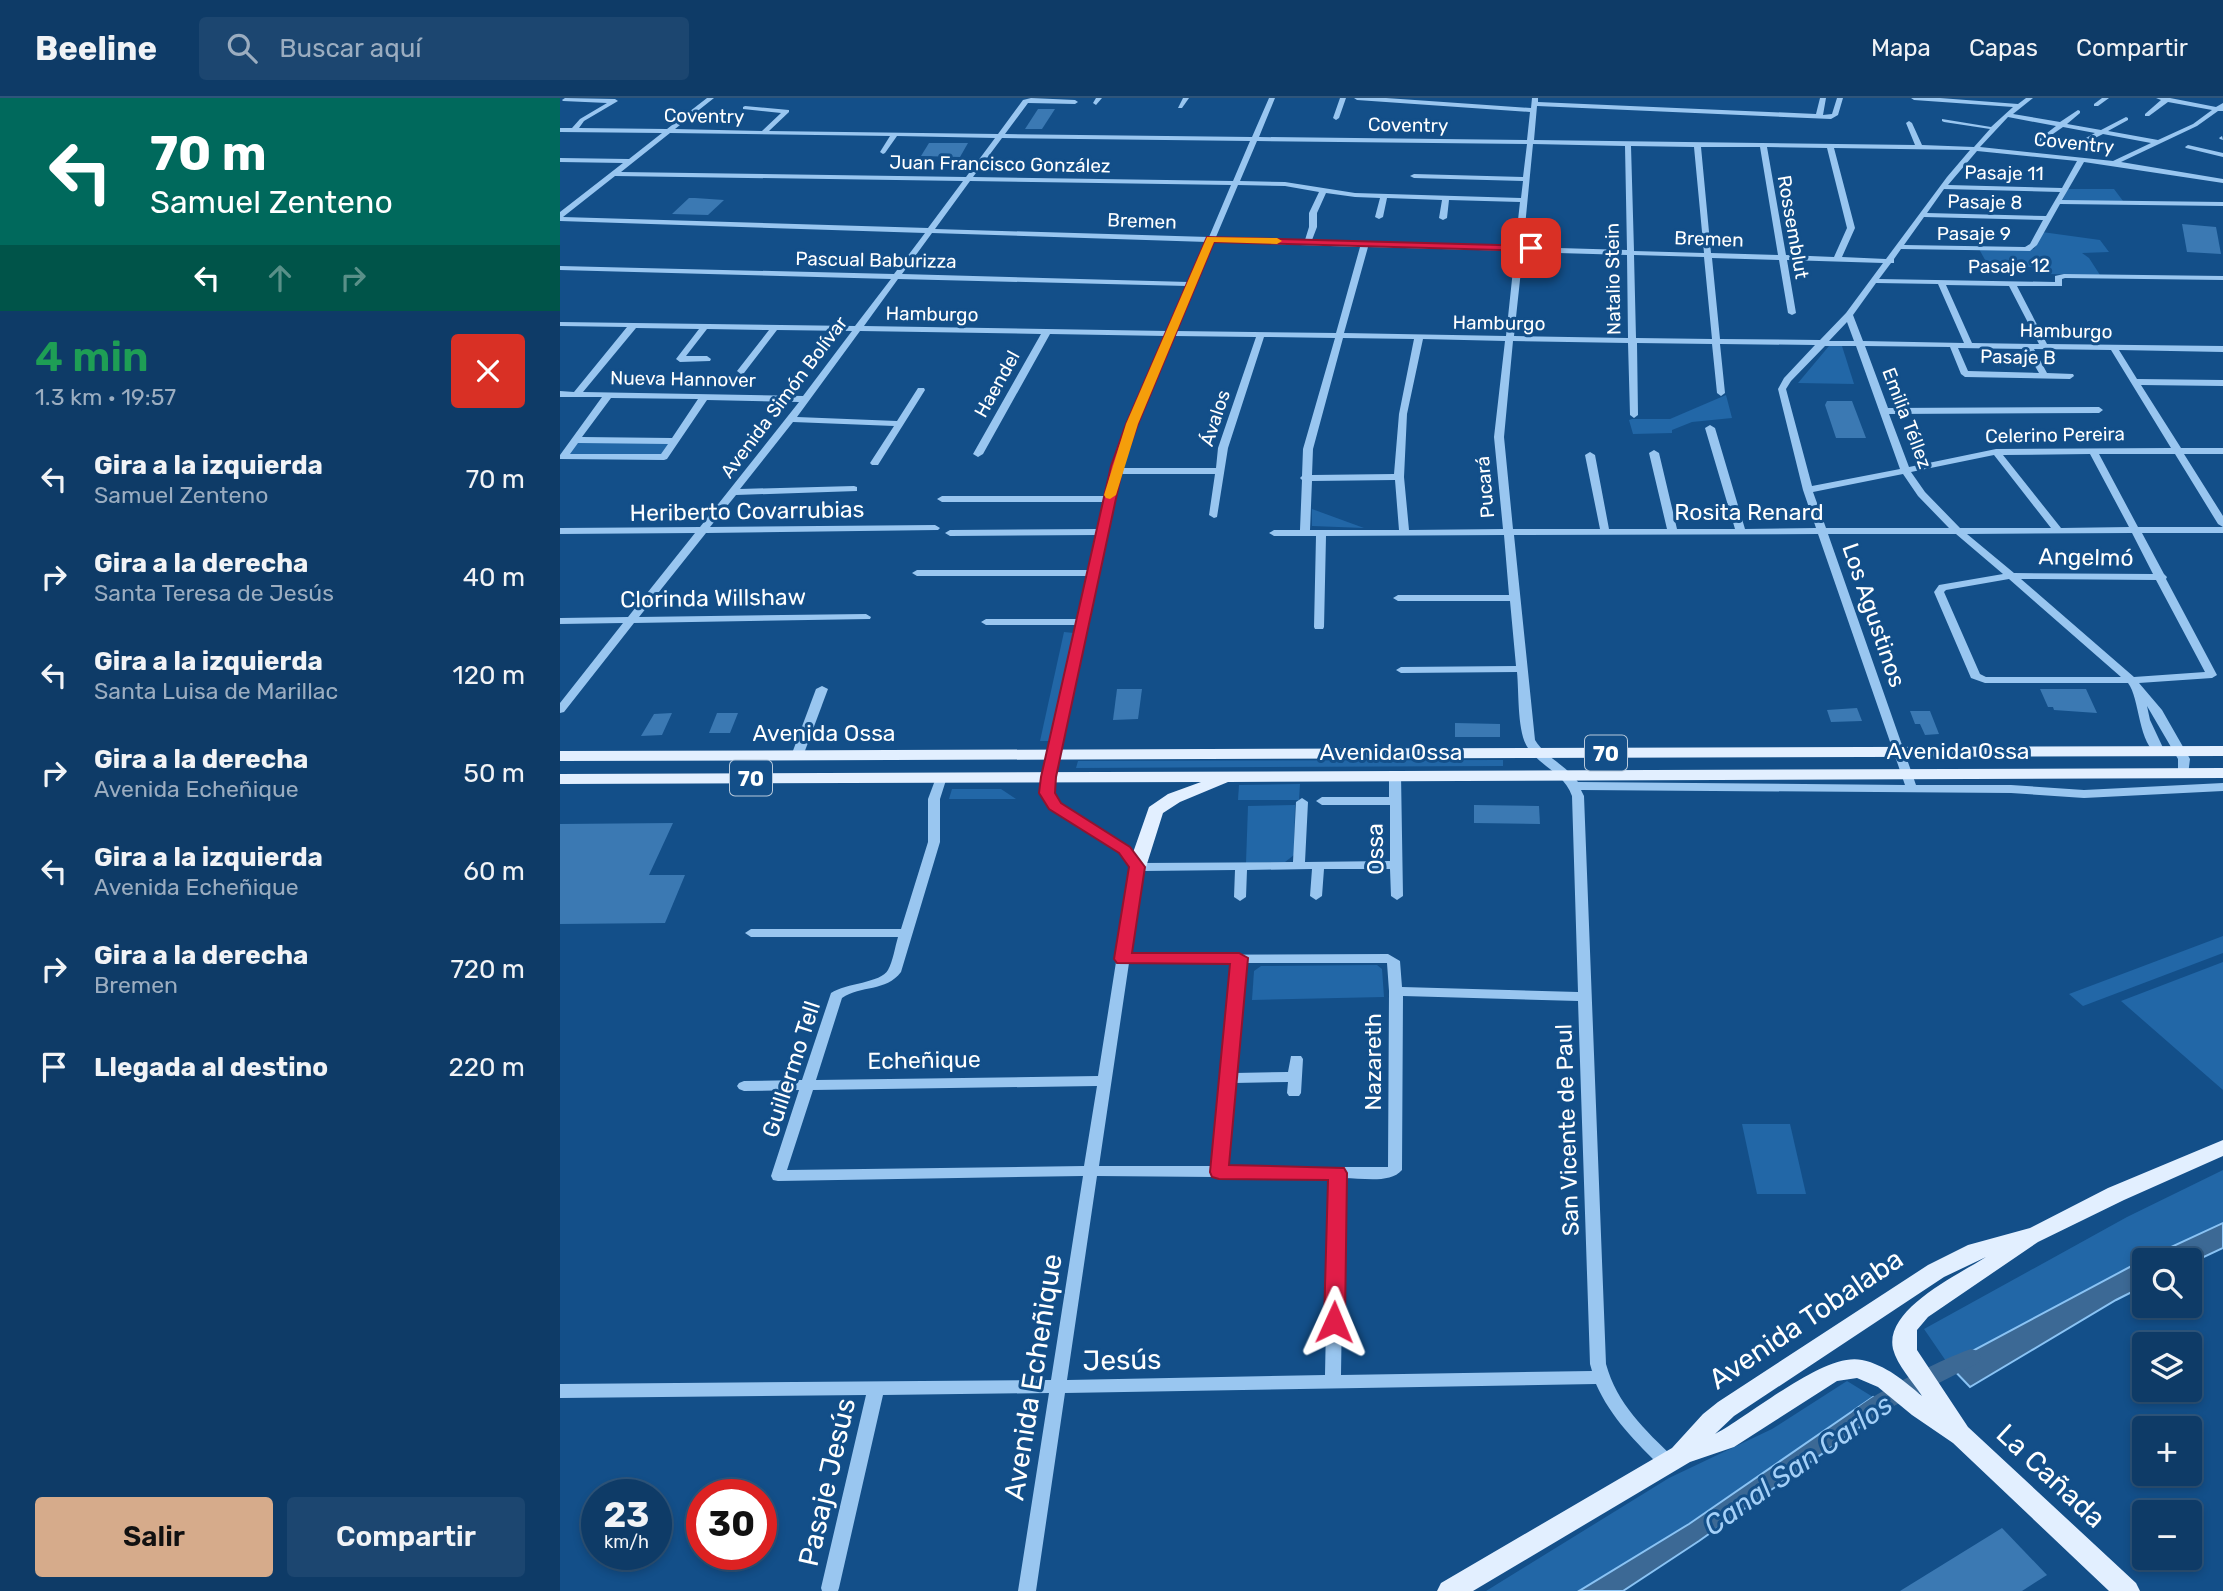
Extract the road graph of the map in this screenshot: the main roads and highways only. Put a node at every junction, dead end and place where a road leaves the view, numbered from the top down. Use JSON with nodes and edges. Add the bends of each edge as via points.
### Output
{"nodes":[{"id":1,"x":2223,"y":751,"type":"edge"},
{"id":2,"x":560,"y":756,"type":"edge"},
{"id":3,"x":2223,"y":773,"type":"edge"},
{"id":4,"x":1234,"y":776,"type":"junction"},
{"id":5,"x":560,"y":779,"type":"edge"},
{"id":6,"x":1137,"y":867,"type":"road end"},
{"id":7,"x":2223,"y":1147,"type":"edge"},
{"id":8,"x":2037,"y":1234,"type":"junction"},
{"id":9,"x":1925,"y":1399,"type":"junction"},
{"id":10,"x":1674,"y":1459,"type":"junction"},
{"id":11,"x":1450,"y":1591,"type":"edge"},
{"id":12,"x":2127,"y":1591,"type":"edge"}],
"edges":[{"from":1,"to":2,"type":"main road","name":"Avenida Ossa","number":"70"},
{"from":3,"to":4,"type":"main road","name":"Avenida Ossa","number":"70","via":[[1910,781]]},
{"from":4,"to":5,"type":"main road","name":"Avenida Ossa","number":"70"},
{"from":4,"to":6,"type":"main road","via":[[1161,805],[1152,816]]},
{"from":7,"to":8,"type":"main road","name":"Avenida Tobalaba"},
{"from":8,"to":9,"type":"main road","name":"La Cañada","via":[[1912,1317],[1903,1344]]},
{"from":8,"to":10,"type":"main road","name":"Avenida Tobalaba","via":[[1976,1251],[1914,1284],[1726,1409]]},
{"from":9,"to":10,"type":"main road","name":"La Cañada","via":[[1869,1370],[1840,1369],[1725,1440]]},
{"from":9,"to":12,"type":"main road","name":"La Cañada"},
{"from":10,"to":11,"type":"main road","name":"Avenida Tobalaba"}]}
